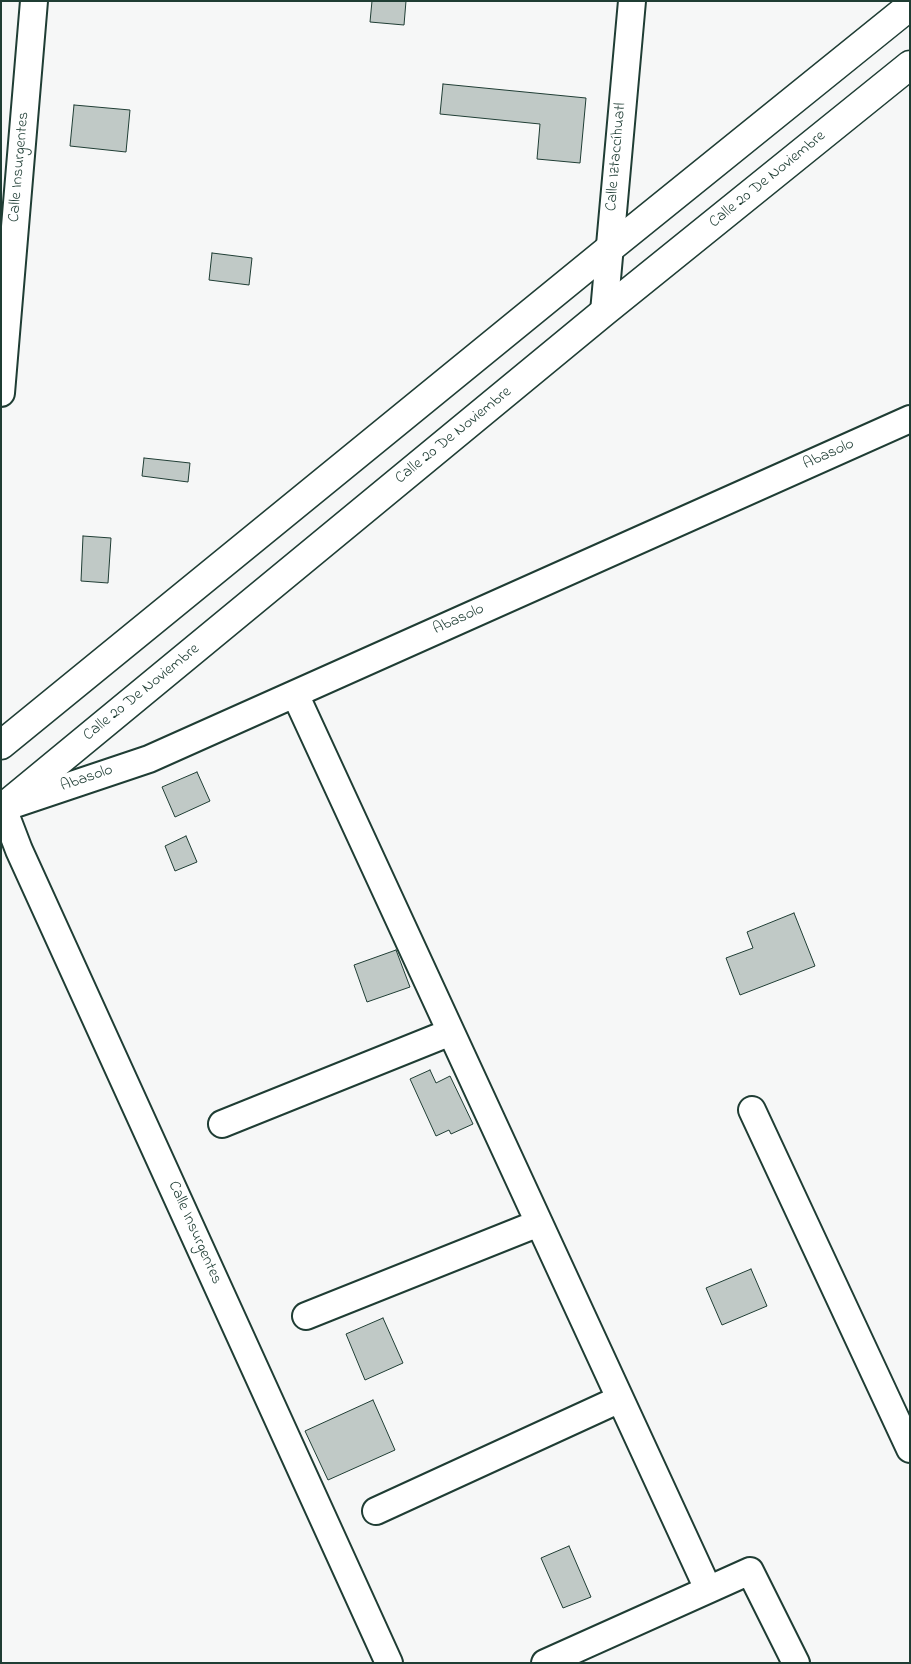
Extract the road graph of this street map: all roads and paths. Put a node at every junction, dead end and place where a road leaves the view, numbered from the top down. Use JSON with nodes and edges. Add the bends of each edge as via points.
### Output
{"nodes":[{"id":1,"x":34,"y":1,"type":"edge"},
{"id":2,"x":632,"y":1,"type":"edge"},
{"id":3,"x":910,"y":6,"type":"edge"},
{"id":4,"x":910,"y":65,"type":"edge"},
{"id":5,"x":12,"y":146,"type":"edge"},
{"id":6,"x":609,"y":249,"type":"junction"},
{"id":7,"x":604,"y":312,"type":"junction"},
{"id":8,"x":1,"y":393,"type":"edge"},
{"id":9,"x":910,"y":418,"type":"edge"},
{"id":10,"x":295,"y":694,"type":"junction"},
{"id":11,"x":1,"y":745,"type":"edge"},
{"id":12,"x":2,"y":806,"type":"edge"},
{"id":13,"x":451,"y":1032,"type":"junction"},
{"id":14,"x":752,"y":1110,"type":"dead end"},
{"id":15,"x":222,"y":1124,"type":"dead end"},
{"id":16,"x":539,"y":1223,"type":"junction"},
{"id":17,"x":306,"y":1316,"type":"dead end"},
{"id":18,"x":620,"y":1399,"type":"junction"},
{"id":19,"x":910,"y":1449,"type":"edge"},
{"id":20,"x":376,"y":1511,"type":"dead end"},
{"id":21,"x":708,"y":1589,"type":"junction"},
{"id":22,"x":388,"y":1663,"type":"edge"},
{"id":23,"x":545,"y":1663,"type":"edge"},
{"id":24,"x":796,"y":1663,"type":"edge"}],
"edges":[{"from":1,"to":5,"type":"street","name":"Calle Insurgentes"},
{"from":2,"to":6,"type":"street","name":"Calle Iztaccíhuatl"},
{"from":3,"to":6,"type":"main road"},
{"from":4,"to":7,"type":"main road","name":"Calle 20 De Noviembre"},
{"from":5,"to":8,"type":"street","name":"Calle Insurgentes"},
{"from":6,"to":7,"type":"street","name":"Calle Iztaccíhuatl"},
{"from":6,"to":11,"type":"main road"},
{"from":7,"to":12,"type":"main road","name":"Calle 20 De Noviembre"},
{"from":9,"to":10,"type":"street","name":"Abasolo"},
{"from":10,"to":12,"type":"street","name":"Abasolo","via":[[148,758]]},
{"from":10,"to":13,"type":"street"},
{"from":12,"to":22,"type":"street","name":"Calle Insurgentes"},
{"from":13,"to":15,"type":"street"},
{"from":13,"to":16,"type":"street"},
{"from":14,"to":19,"type":"street"},
{"from":16,"to":17,"type":"street"},
{"from":16,"to":18,"type":"street"},
{"from":18,"to":20,"type":"street"},
{"from":18,"to":21,"type":"street"},
{"from":21,"to":23,"type":"street"},
{"from":21,"to":24,"type":"street","via":[[750,1571]]}]}
